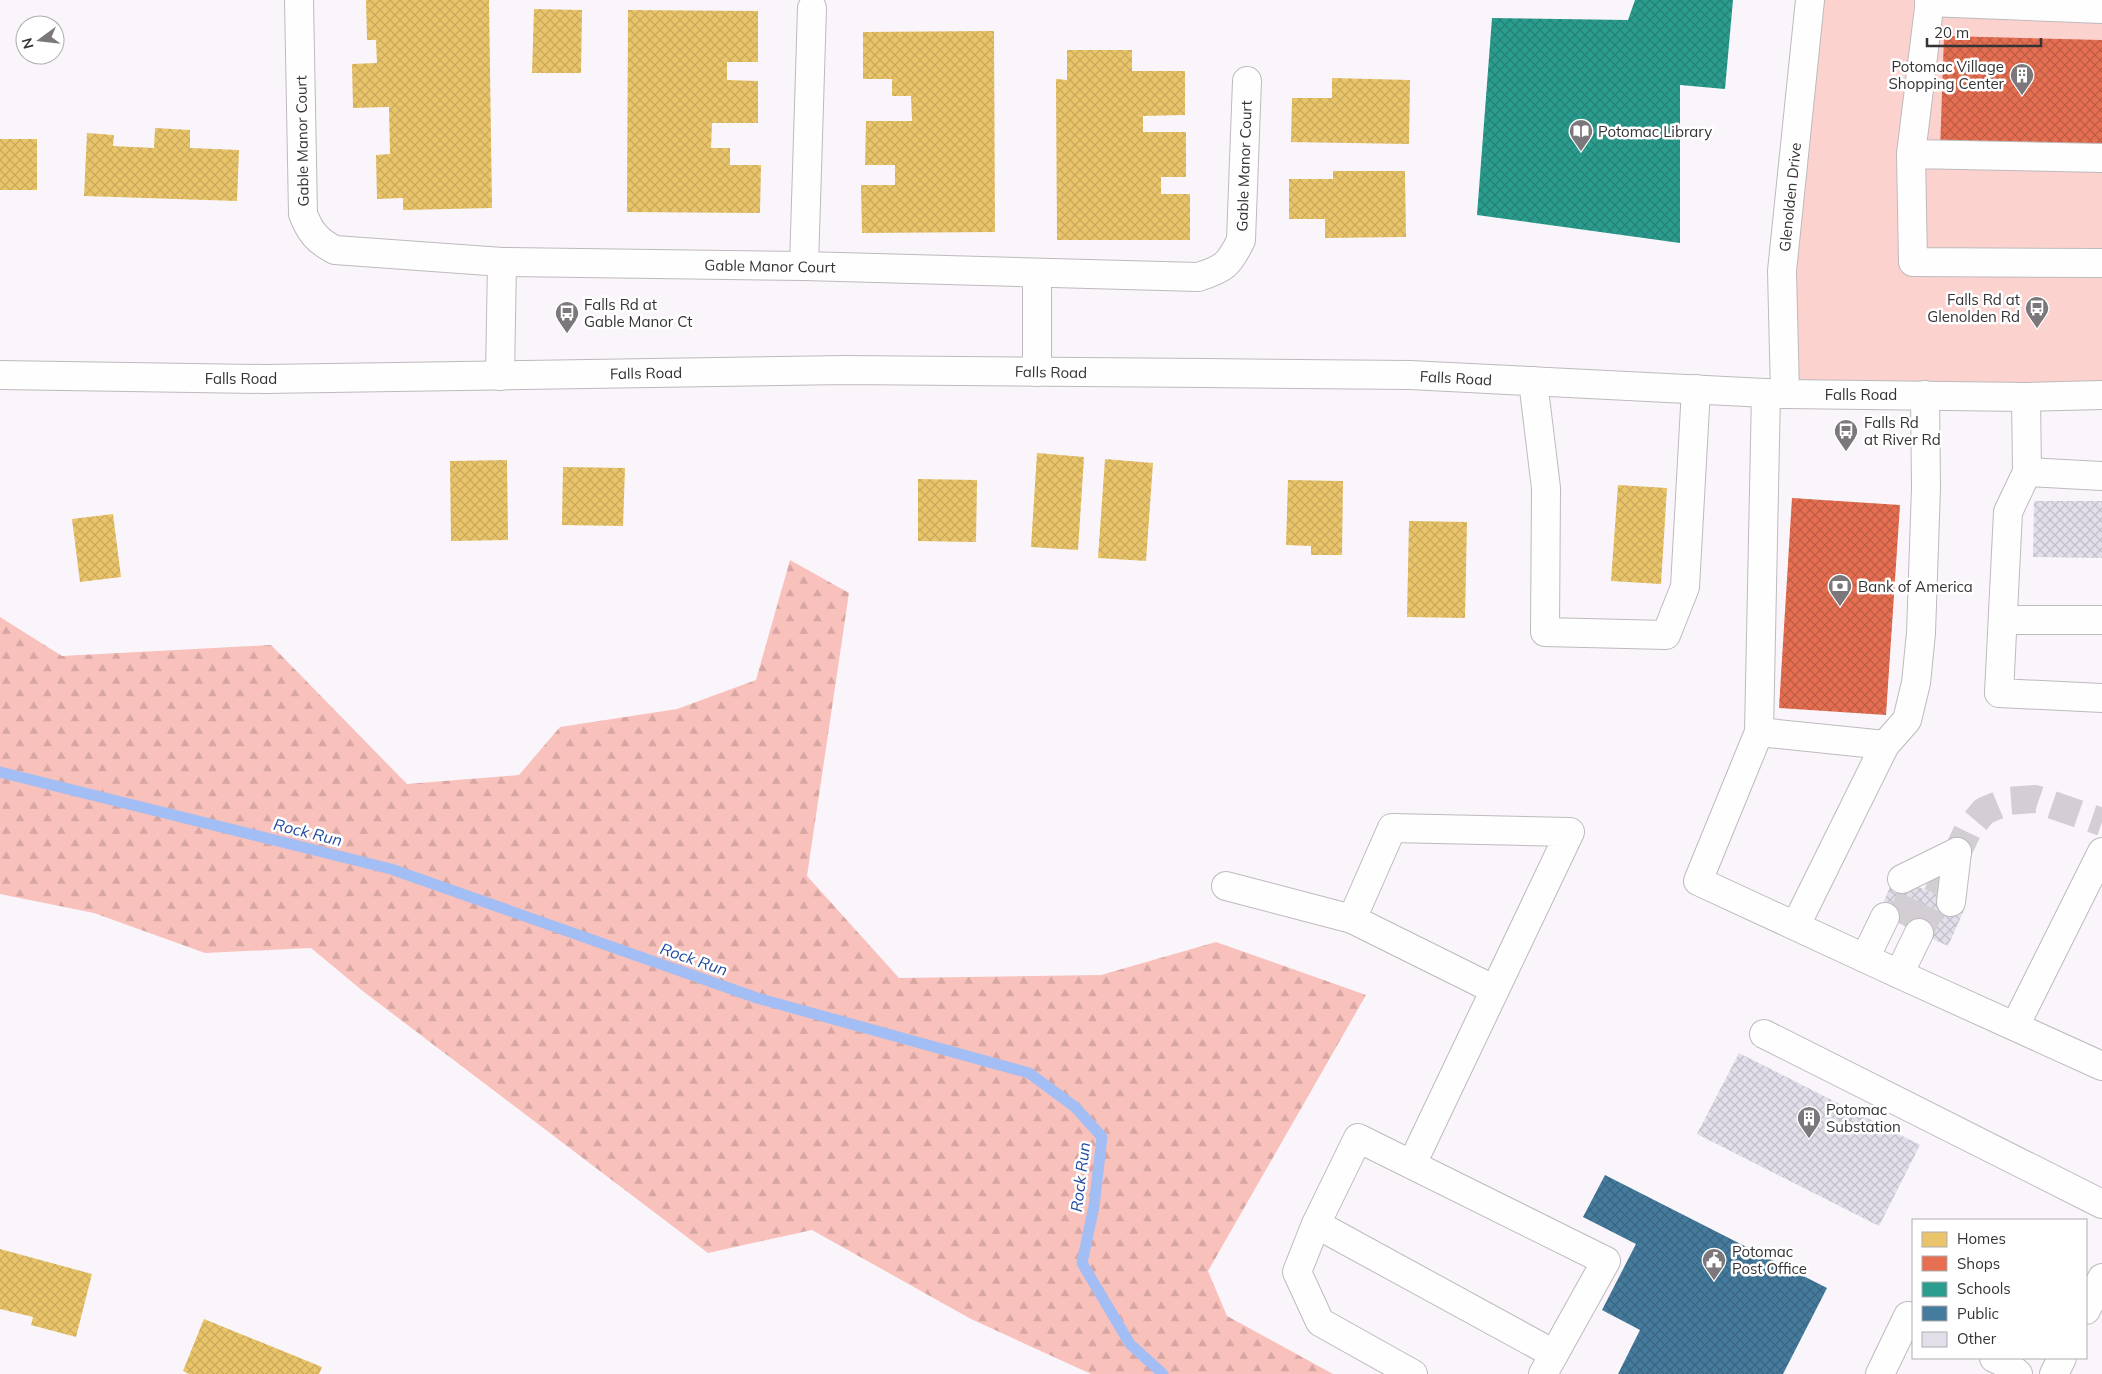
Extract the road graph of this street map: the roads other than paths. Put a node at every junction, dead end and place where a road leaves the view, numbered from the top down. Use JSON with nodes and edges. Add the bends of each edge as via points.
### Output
{"nodes":[{"id":1,"x":299,"y":0,"type":"edge"},
{"id":2,"x":1810,"y":0,"type":"edge"},
{"id":3,"x":1930,"y":1,"type":"edge"},
{"id":4,"x":812,"y":8,"type":"dead end"},
{"id":5,"x":2102,"y":9,"type":"edge"},
{"id":6,"x":1247,"y":81,"type":"dead end"},
{"id":7,"x":1911,"y":154,"type":"junction"},
{"id":8,"x":2102,"y":158,"type":"edge"},
{"id":9,"x":502,"y":262,"type":"junction"},
{"id":10,"x":2102,"y":263,"type":"edge"},
{"id":11,"x":804,"y":266,"type":"junction"},
{"id":12,"x":1037,"y":273,"type":"junction"},
{"id":13,"x":1038,"y":372,"type":"junction"},
{"id":14,"x":0,"y":375,"type":"edge"},
{"id":15,"x":500,"y":376,"type":"junction"},
{"id":16,"x":1533,"y":381,"type":"junction"},
{"id":17,"x":1696,"y":389,"type":"junction"},
{"id":18,"x":1775,"y":393,"type":"junction"},
{"id":19,"x":1925,"y":395,"type":"junction"},
{"id":20,"x":2102,"y":395,"type":"edge"},
{"id":21,"x":2026,"y":397,"type":"junction"},
{"id":22,"x":2027,"y":472,"type":"junction"},
{"id":23,"x":2102,"y":476,"type":"edge"},
{"id":24,"x":2003,"y":620,"type":"junction"},
{"id":25,"x":2102,"y":620,"type":"edge"},
{"id":26,"x":2102,"y":698,"type":"edge"},
{"id":27,"x":1759,"y":732,"type":"junction"},
{"id":28,"x":1884,"y":745,"type":"junction"},
{"id":29,"x":2102,"y":852,"type":"edge"},
{"id":30,"x":1909,"y":882,"type":"tunnel mouth"},
{"id":31,"x":1226,"y":886,"type":"dead end"},
{"id":32,"x":1951,"y":902,"type":"dead end"},
{"id":33,"x":1352,"y":919,"type":"junction"},
{"id":34,"x":1796,"y":925,"type":"junction"},
{"id":35,"x":1890,"y":970,"type":"junction"},
{"id":36,"x":1495,"y":990,"type":"junction"},
{"id":37,"x":2015,"y":1026,"type":"junction"},
{"id":38,"x":1764,"y":1034,"type":"dead end"},
{"id":39,"x":2102,"y":1066,"type":"edge"},
{"id":40,"x":1412,"y":1164,"type":"junction"},
{"id":41,"x":2102,"y":1204,"type":"edge"},
{"id":42,"x":1316,"y":1224,"type":"junction"},
{"id":43,"x":2102,"y":1278,"type":"edge"},
{"id":44,"x":2087,"y":1308,"type":"edge"},
{"id":45,"x":1912,"y":1318,"type":"edge"},
{"id":46,"x":1996,"y":1359,"type":"edge"},
{"id":47,"x":2062,"y":1359,"type":"edge"},
{"id":48,"x":1549,"y":1364,"type":"edge"},
{"id":49,"x":1413,"y":1374,"type":"edge"},
{"id":50,"x":1880,"y":1374,"type":"edge"},
{"id":51,"x":2018,"y":1374,"type":"edge"},
{"id":52,"x":2054,"y":1374,"type":"edge"}],
"edges":[{"from":1,"to":9,"type":"main road","name":"Gable Manor Court","via":[[303,214],[310,232],[335,250]]},
{"from":2,"to":18,"type":"main road","name":"Glenolden Drive","via":[[1782,271]]},
{"from":3,"to":5,"type":"main road"},
{"from":3,"to":7,"type":"main road"},
{"from":4,"to":11,"type":"main road"},
{"from":6,"to":12,"type":"main road","name":"Gable Manor Court","via":[[1241,240],[1232,258],[1218,271],[1198,277]]},
{"from":7,"to":8,"type":"main road"},
{"from":7,"to":10,"type":"main road","via":[[1912,262]]},
{"from":9,"to":11,"type":"main road","name":"Gable Manor Court"},
{"from":9,"to":15,"type":"main road"},
{"from":11,"to":12,"type":"main road","name":"Gable Manor Court"},
{"from":12,"to":13,"type":"main road"},
{"from":13,"to":15,"type":"main road","name":"Falls Road","via":[[846,370]]},
{"from":13,"to":16,"type":"main road","name":"Falls Road","via":[[1410,376]]},
{"from":14,"to":15,"type":"main road","name":"Falls Road","via":[[264,379]]},
{"from":16,"to":17,"type":"main road","name":"Falls Road"},
{"from":16,"to":17,"type":"main road","via":[[1546,488],[1545,632],[1666,635],[1685,586]]},
{"from":17,"to":18,"type":"main road","name":"Falls Road"},
{"from":18,"to":19,"type":"main road","name":"Falls Road"},
{"from":18,"to":27,"type":"main road","name":"Glenolden Drive"},
{"from":19,"to":21,"type":"main road","name":"Falls Road"},
{"from":19,"to":28,"type":"main road","via":[[1926,488],[1916,683],[1907,720]]},
{"from":20,"to":21,"type":"main road","name":"Falls Road"},
{"from":21,"to":22,"type":"main road"},
{"from":22,"to":23,"type":"main road"},
{"from":22,"to":24,"type":"main road","via":[[2008,512]]},
{"from":24,"to":25,"type":"main road"},
{"from":24,"to":26,"type":"main road","via":[[1999,693]]},
{"from":27,"to":28,"type":"main road"},
{"from":27,"to":34,"type":"main road","via":[[1698,880]]},
{"from":28,"to":34,"type":"main road"},
{"from":29,"to":37,"type":"main road"},
{"from":30,"to":32,"type":"main road","via":[[1957,852]]},
{"from":31,"to":33,"type":"main road"},
{"from":33,"to":36,"type":"main road"},
{"from":33,"to":36,"type":"main road","via":[[1392,828],[1570,832]]},
{"from":34,"to":35,"type":"main road"},
{"from":35,"to":35,"type":"main road","via":[[1909,928]]},
{"from":35,"to":37,"type":"main road"},
{"from":36,"to":40,"type":"main road"},
{"from":37,"to":39,"type":"main road"},
{"from":38,"to":41,"type":"main road"},
{"from":40,"to":42,"type":"main road","via":[[1358,1138]]},
{"from":40,"to":48,"type":"main road","via":[[1606,1261]]},
{"from":42,"to":48,"type":"main road"},
{"from":42,"to":49,"type":"main road","via":[[1297,1272],[1320,1322]]},
{"from":43,"to":44,"type":"main road"},
{"from":45,"to":50,"type":"main road","via":[[1908,1316]]},
{"from":46,"to":51,"type":"main road"},
{"from":47,"to":52,"type":"main road"}]}
